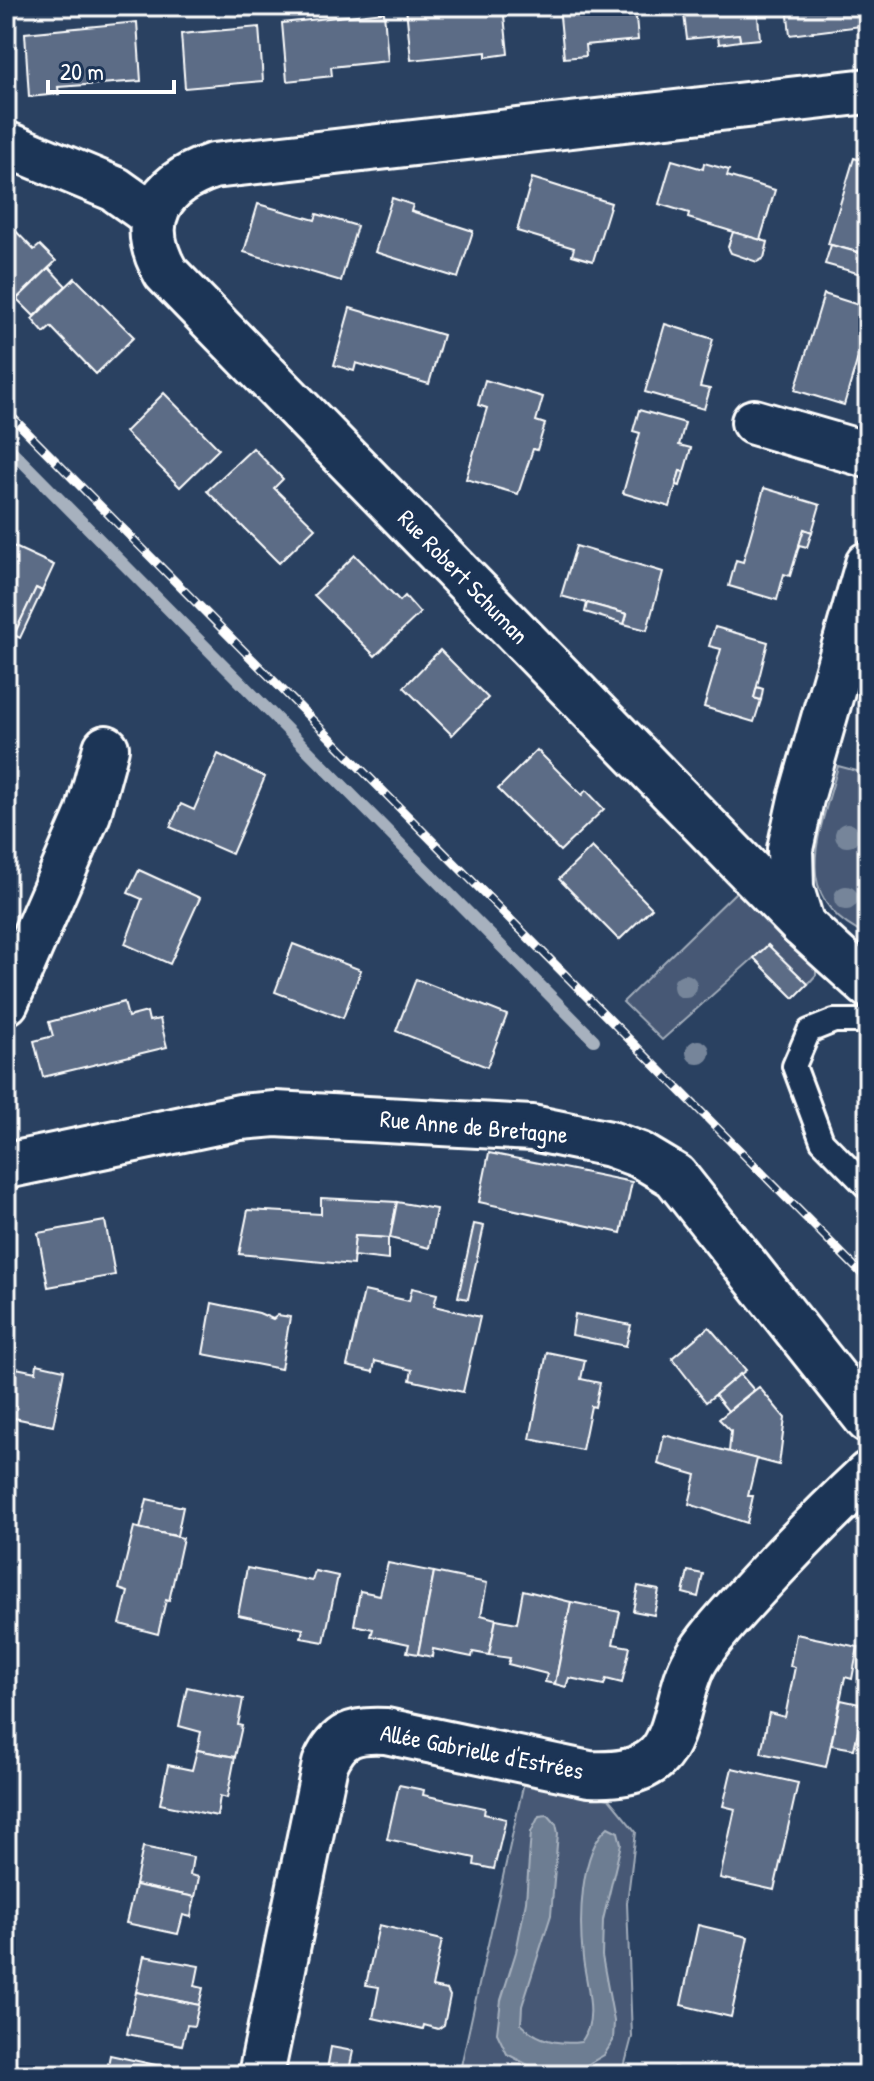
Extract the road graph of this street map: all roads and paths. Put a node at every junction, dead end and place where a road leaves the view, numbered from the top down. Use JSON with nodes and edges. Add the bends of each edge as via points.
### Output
{"nodes":[{"id":1,"x":868,"y":91,"type":"edge"},
{"id":2,"x":6,"y":144,"type":"edge"},
{"id":3,"x":153,"y":216,"type":"junction"},
{"id":4,"x":754,"y":422,"type":"dead end"},
{"id":5,"x":868,"y":455,"type":"edge"},
{"id":6,"x":868,"y":564,"type":"edge"},
{"id":7,"x":106,"y":748,"type":"dead end"},
{"id":8,"x":802,"y":925,"type":"junction"},
{"id":9,"x":868,"y":985,"type":"edge"},
{"id":10,"x":6,"y":1002,"type":"edge"},
{"id":11,"x":868,"y":1021,"type":"edge"},
{"id":12,"x":6,"y":1166,"type":"edge"},
{"id":13,"x":868,"y":1188,"type":"edge"},
{"id":14,"x":868,"y":1420,"type":"edge"},
{"id":15,"x":868,"y":1474,"type":"edge"},
{"id":16,"x":261,"y":2075,"type":"edge"}],
"edges":[{"from":1,"to":3,"type":"street","via":[[213,166],[181,180]]},
{"from":2,"to":3,"type":"street","via":[[115,189]]},
{"from":3,"to":8,"type":"street","name":"Rue Robert Schuman","via":[[153,245],[166,273]]},
{"from":4,"to":5,"type":"street"},
{"from":6,"to":8,"type":"street","via":[[790,849],[791,889]]},
{"from":7,"to":10,"type":"street","via":[[88,814]]},
{"from":8,"to":9,"type":"street","name":"Rue Robert Schuman"},
{"from":11,"to":13,"type":"lane","via":[[834,1021],[809,1031],[794,1066],[822,1141]]},
{"from":12,"to":14,"type":"street","name":"Rue Anne de Bretagne","via":[[275,1114],[532,1128],[610,1144],[675,1176]]},
{"from":15,"to":16,"type":"street","name":"Allée Gabrielle d'Estrées","via":[[795,1544],[705,1646],[688,1675],[669,1739],[658,1756],[639,1769],[589,1774],[386,1731],[342,1738],[325,1764]]}]}
